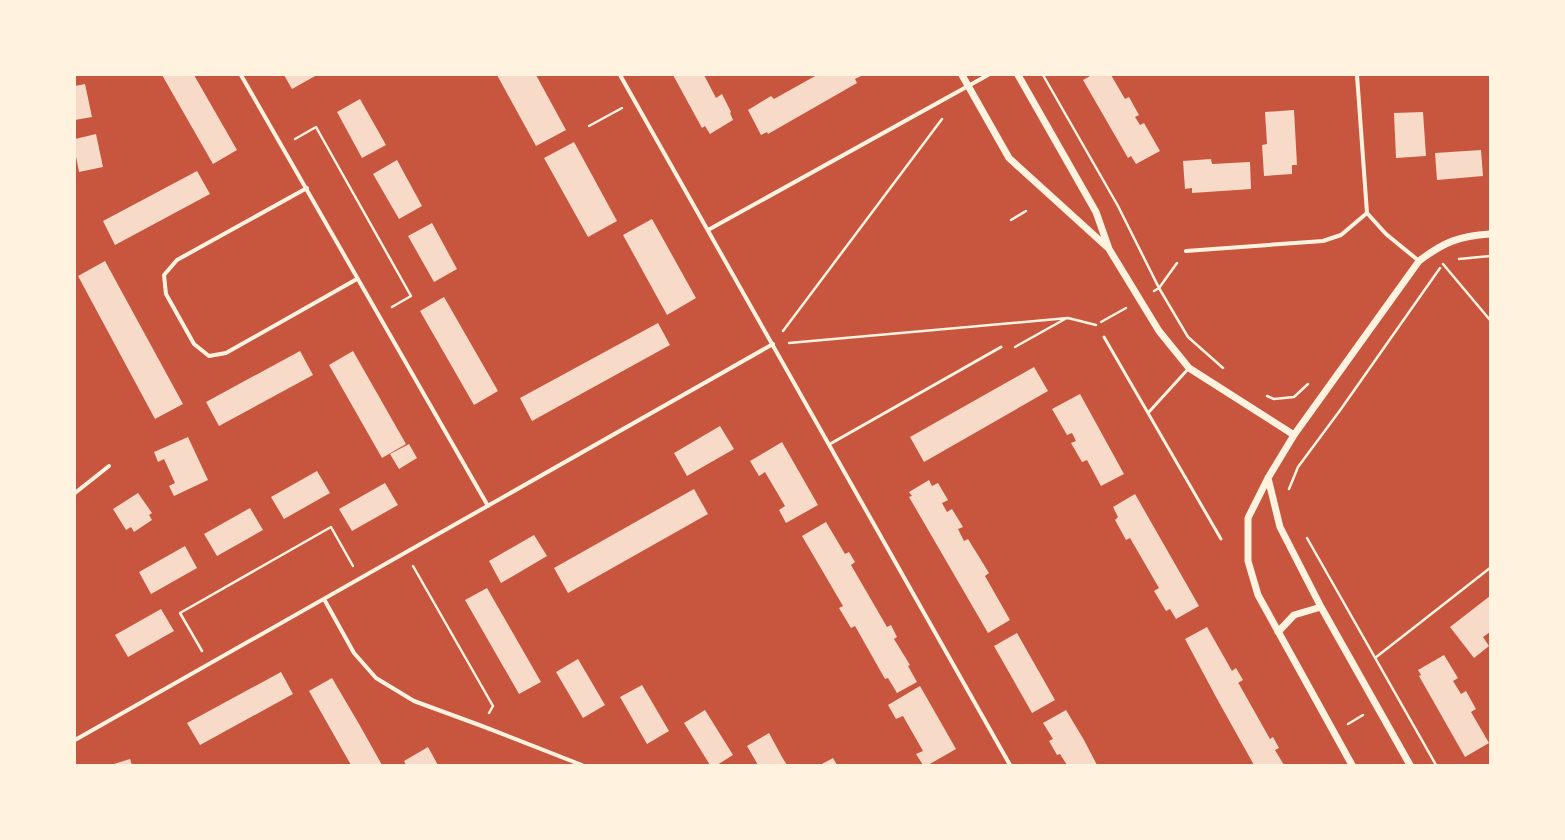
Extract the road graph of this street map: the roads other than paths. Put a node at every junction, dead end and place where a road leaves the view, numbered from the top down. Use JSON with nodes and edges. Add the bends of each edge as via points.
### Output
{"nodes":[{"id":1,"x":241,"y":75,"type":"edge"},
{"id":2,"x":620,"y":75,"type":"edge"},
{"id":3,"x":962,"y":75,"type":"edge"},
{"id":4,"x":988,"y":75,"type":"edge"},
{"id":5,"x":1018,"y":75,"type":"edge"},
{"id":6,"x":1357,"y":75,"type":"edge"},
{"id":7,"x":968,"y":86,"type":"junction"},
{"id":8,"x":307,"y":188,"type":"junction"},
{"id":9,"x":1367,"y":213,"type":"junction"},
{"id":10,"x":708,"y":230,"type":"junction"},
{"id":11,"x":1490,"y":234,"type":"edge"},
{"id":12,"x":1109,"y":249,"type":"junction"},
{"id":13,"x":1186,"y":251,"type":"road end"},
{"id":14,"x":1419,"y":261,"type":"junction"},
{"id":15,"x":357,"y":280,"type":"junction"},
{"id":16,"x":1104,"y":337,"type":"dead end"},
{"id":17,"x":773,"y":344,"type":"junction"},
{"id":18,"x":1001,"y":347,"type":"road end"},
{"id":19,"x":1189,"y":368,"type":"junction"},
{"id":20,"x":1148,"y":413,"type":"junction"},
{"id":21,"x":1294,"y":435,"type":"junction"},
{"id":22,"x":830,"y":444,"type":"junction"},
{"id":23,"x":109,"y":466,"type":"dead end"},
{"id":24,"x":1268,"y":478,"type":"junction"},
{"id":25,"x":75,"y":493,"type":"edge"},
{"id":26,"x":488,"y":506,"type":"junction"},
{"id":27,"x":1221,"y":539,"type":"dead end"},
{"id":28,"x":324,"y":599,"type":"junction"},
{"id":29,"x":1321,"y":607,"type":"junction"},
{"id":30,"x":1278,"y":632,"type":"junction"},
{"id":31,"x":75,"y":740,"type":"edge"},
{"id":32,"x":582,"y":765,"type":"edge"},
{"id":33,"x":1010,"y":765,"type":"edge"},
{"id":34,"x":1352,"y":765,"type":"edge"},
{"id":35,"x":1410,"y":765,"type":"edge"}],
"edges":[{"from":1,"to":8,"type":"street"},
{"from":2,"to":10,"type":"street"},
{"from":3,"to":7,"type":"street"},
{"from":4,"to":7,"type":"street"},
{"from":5,"to":12,"type":"street","via":[[1096,212]]},
{"from":6,"to":9,"type":"street"},
{"from":7,"to":10,"type":"street"},
{"from":7,"to":12,"type":"street","via":[[1008,158]]},
{"from":8,"to":15,"type":"street"},
{"from":8,"to":15,"type":"street","via":[[177,260],[164,275],[166,294],[194,344],[209,356],[226,352]]},
{"from":9,"to":13,"type":"street","via":[[1341,235],[1323,241]]},
{"from":9,"to":14,"type":"street","via":[[1386,234]]},
{"from":10,"to":17,"type":"street"},
{"from":11,"to":14,"type":"street","via":[[1468,236],[1450,242],[1433,250]]},
{"from":12,"to":19,"type":"street","via":[[1159,331]]},
{"from":14,"to":21,"type":"street"},
{"from":15,"to":26,"type":"street"},
{"from":16,"to":20,"type":"lane"},
{"from":17,"to":22,"type":"street"},
{"from":17,"to":26,"type":"street"},
{"from":18,"to":22,"type":"lane"},
{"from":19,"to":20,"type":"lane"},
{"from":19,"to":21,"type":"street"},
{"from":20,"to":27,"type":"lane"},
{"from":21,"to":24,"type":"street"},
{"from":22,"to":33,"type":"street"},
{"from":23,"to":25,"type":"street"},
{"from":24,"to":29,"type":"street","via":[[1280,527]]},
{"from":24,"to":30,"type":"street","via":[[1248,518],[1248,561],[1258,595]]},
{"from":26,"to":28,"type":"street"},
{"from":28,"to":31,"type":"street"},
{"from":28,"to":32,"type":"street","via":[[354,653],[376,678],[414,701]]},
{"from":29,"to":30,"type":"street","via":[[1294,615]]},
{"from":29,"to":35,"type":"street"},
{"from":30,"to":34,"type":"street"}]}
